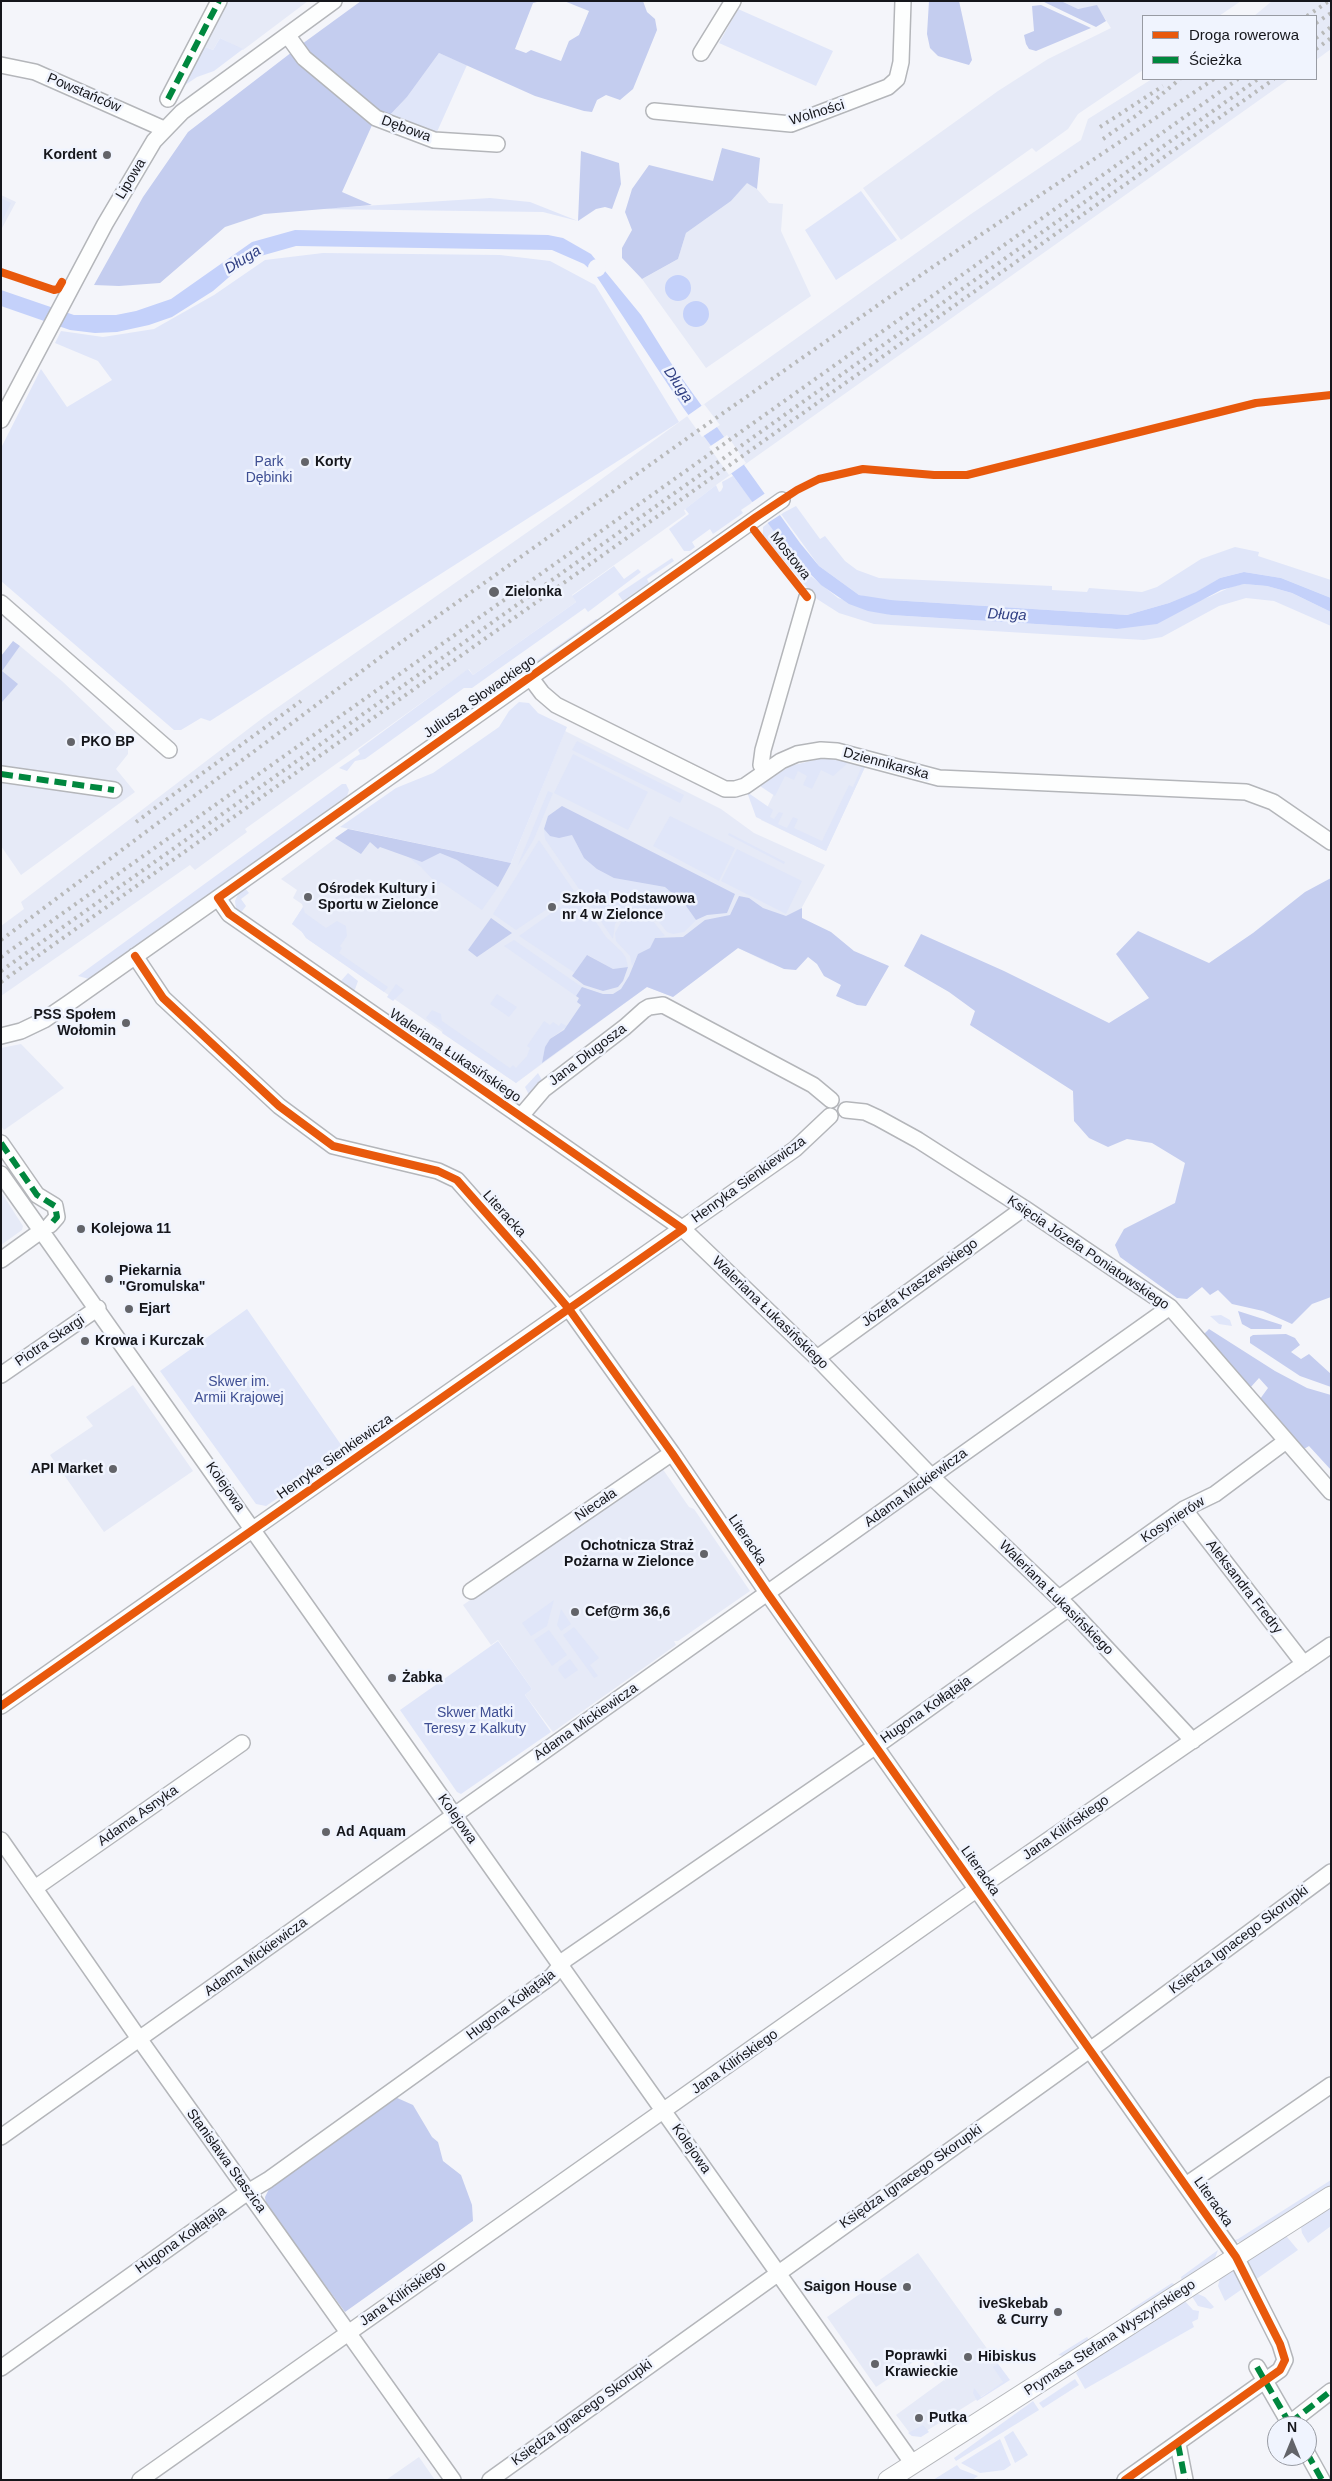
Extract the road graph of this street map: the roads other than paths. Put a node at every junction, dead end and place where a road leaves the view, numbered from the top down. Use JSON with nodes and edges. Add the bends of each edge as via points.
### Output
{"nodes":[{"id":1,"x":219,"y":1,"type":"edge"},
{"id":2,"x":334,"y":1,"type":"edge"},
{"id":3,"x":733,"y":1,"type":"edge"},
{"id":4,"x":903,"y":1,"type":"edge"},
{"id":5,"x":288,"y":36,"type":"junction"},
{"id":6,"x":701,"y":52,"type":"dead end"},
{"id":7,"x":1,"y":65,"type":"edge"},
{"id":8,"x":168,"y":99,"type":"dead end"},
{"id":9,"x":654,"y":111,"type":"dead end"},
{"id":10,"x":164,"y":129,"type":"junction"},
{"id":11,"x":498,"y":144,"type":"dead end"},
{"id":12,"x":1,"y":420,"type":"edge"},
{"id":13,"x":782,"y":500,"type":"dead end"},
{"id":14,"x":807,"y":597,"type":"dead end"},
{"id":15,"x":1,"y":603,"type":"edge"},
{"id":16,"x":530,"y":677,"type":"junction"},
{"id":17,"x":169,"y":750,"type":"dead end"},
{"id":18,"x":765,"y":772,"type":"junction"},
{"id":19,"x":1,"y":774,"type":"edge"},
{"id":20,"x":114,"y":790,"type":"dead end"},
{"id":21,"x":1331,"y":842,"type":"edge"},
{"id":22,"x":218,"y":898,"type":"junction"},
{"id":23,"x":135,"y":956,"type":"junction"},
{"id":24,"x":1,"y":1036,"type":"edge"},
{"id":25,"x":831,"y":1100,"type":"junction"},
{"id":26,"x":846,"y":1110,"type":"junction"},
{"id":27,"x":521,"y":1116,"type":"junction"},
{"id":28,"x":830,"y":1116,"type":"junction"},
{"id":29,"x":1,"y":1144,"type":"edge"},
{"id":30,"x":1,"y":1174,"type":"edge"},
{"id":31,"x":1024,"y":1208,"type":"junction"},
{"id":32,"x":46,"y":1228,"type":"junction"},
{"id":33,"x":683,"y":1228,"type":"junction"},
{"id":34,"x":1,"y":1260,"type":"edge"},
{"id":35,"x":1170,"y":1307,"type":"junction"},
{"id":36,"x":98,"y":1308,"type":"junction"},
{"id":37,"x":569,"y":1309,"type":"junction"},
{"id":38,"x":817,"y":1358,"type":"junction"},
{"id":39,"x":1,"y":1375,"type":"edge"},
{"id":40,"x":1286,"y":1441,"type":"junction"},
{"id":41,"x":672,"y":1453,"type":"junction"},
{"id":42,"x":932,"y":1477,"type":"junction"},
{"id":43,"x":1331,"y":1492,"type":"edge"},
{"id":44,"x":1184,"y":1509,"type":"junction"},
{"id":45,"x":254,"y":1529,"type":"junction"},
{"id":46,"x":471,"y":1591,"type":"dead end"},
{"id":47,"x":768,"y":1594,"type":"junction"},
{"id":48,"x":1064,"y":1603,"type":"junction"},
{"id":49,"x":1331,"y":1645,"type":"edge"},
{"id":50,"x":1304,"y":1664,"type":"junction"},
{"id":51,"x":1,"y":1706,"type":"edge"},
{"id":52,"x":1193,"y":1741,"type":"junction"},
{"id":53,"x":242,"y":1744,"type":"dead end"},
{"id":54,"x":876,"y":1746,"type":"junction"},
{"id":55,"x":455,"y":1815,"type":"junction"},
{"id":56,"x":1,"y":1840,"type":"edge"},
{"id":57,"x":1331,"y":1872,"type":"edge"},
{"id":58,"x":35,"y":1888,"type":"junction"},
{"id":59,"x":978,"y":1889,"type":"junction"},
{"id":60,"x":561,"y":1966,"type":"junction"},
{"id":61,"x":140,"y":2040,"type":"junction"},
{"id":62,"x":1090,"y":2049,"type":"junction"},
{"id":63,"x":1331,"y":2085,"type":"edge"},
{"id":64,"x":664,"y":2112,"type":"junction"},
{"id":65,"x":1,"y":2137,"type":"edge"},
{"id":66,"x":1186,"y":2185,"type":"junction"},
{"id":67,"x":248,"y":2192,"type":"junction"},
{"id":68,"x":1331,"y":2196,"type":"edge"},
{"id":69,"x":1236,"y":2256,"type":"junction"},
{"id":70,"x":778,"y":2272,"type":"junction"},
{"id":71,"x":349,"y":2332,"type":"junction"},
{"id":72,"x":1257,"y":2367,"type":"dead end"},
{"id":73,"x":1,"y":2368,"type":"edge"},
{"id":74,"x":1266,"y":2382,"type":"junction"},
{"id":75,"x":1331,"y":2391,"type":"edge"},
{"id":76,"x":1285,"y":2416,"type":"edge"},
{"id":77,"x":1300,"y":2416,"type":"edge"},
{"id":78,"x":1178,"y":2444,"type":"junction"},
{"id":79,"x":913,"y":2464,"type":"junction"},
{"id":80,"x":1314,"y":2466,"type":"edge"},
{"id":81,"x":140,"y":2480,"type":"edge"},
{"id":82,"x":453,"y":2480,"type":"edge"},
{"id":83,"x":490,"y":2480,"type":"edge"},
{"id":84,"x":888,"y":2480,"type":"edge"},
{"id":85,"x":1125,"y":2480,"type":"edge"},
{"id":86,"x":1185,"y":2480,"type":"edge"},
{"id":87,"x":1322,"y":2480,"type":"edge"}],
"edges":[{"from":1,"to":8,"type":"street"},
{"from":2,"to":5,"type":"street","name":"Lipowa"},
{"from":3,"to":6,"type":"street"},
{"from":4,"to":9,"type":"street","name":"Wolności","via":[[901,62],[896,79],[875,93],[791,124]]},
{"from":5,"to":10,"type":"street","name":"Lipowa","via":[[182,112]]},
{"from":5,"to":11,"type":"street","name":"Dębowa","via":[[304,58],[376,118],[434,140]]},
{"from":7,"to":10,"type":"street","name":"Powstańców","via":[[34,72]]},
{"from":10,"to":12,"type":"street","name":"Lipowa","via":[[104,224]]},
{"from":13,"to":16,"type":"street","name":"Juliusza Słowackiego"},
{"from":14,"to":18,"type":"street","name":"Mostowa","via":[[763,750],[761,765]]},
{"from":15,"to":17,"type":"street"},
{"from":16,"to":18,"type":"street","name":"Dziennikarska","via":[[556,705],[721,787],[740,788]]},
{"from":16,"to":22,"type":"street","name":"Juliusza Słowackiego"},
{"from":18,"to":21,"type":"street","name":"Dziennikarska","via":[[797,754],[829,750],[939,778],[1240,792],[1273,802]]},
{"from":19,"to":20,"type":"street"},
{"from":22,"to":23,"type":"street","name":"Juliusza Słowackiego"},
{"from":22,"to":27,"type":"street","name":"Waleriana Łukasińskiego","via":[[236,918]]},
{"from":23,"to":24,"type":"street","name":"Juliusza Słowackiego","via":[[44,1020]]},
{"from":23,"to":37,"type":"street","name":"Literacka","via":[[162,998],[279,1106],[333,1146],[438,1171],[457,1180]]},
{"from":25,"to":26,"type":"street","via":[[841,1100]]},
{"from":25,"to":27,"type":"street","name":"Jana Długosza","via":[[813,1085],[663,1005],[644,1010],[544,1089]]},
{"from":25,"to":28,"type":"street","via":[[827,1108]]},
{"from":26,"to":28,"type":"street","via":[[840,1118]]},
{"from":26,"to":31,"type":"street","name":"Księcia Józefa Poniatowskiego","via":[[866,1112],[888,1122]]},
{"from":27,"to":33,"type":"street","name":"Waleriana Łukasińskiego"},
{"from":28,"to":33,"type":"street","name":"Henryka Sienkiewicza","via":[[800,1145]]},
{"from":29,"to":32,"type":"street","via":[[37,1195],[55,1206],[57,1217]]},
{"from":30,"to":32,"type":"street","name":"Kolejowa"},
{"from":31,"to":35,"type":"street","name":"Księcia Józefa Poniatowskiego"},
{"from":31,"to":38,"type":"street","name":"Józefa Kraszewskiego"},
{"from":32,"to":34,"type":"street"},
{"from":32,"to":36,"type":"street","name":"Kolejowa"},
{"from":33,"to":37,"type":"street","name":"Henryka Sienkiewicza"},
{"from":33,"to":38,"type":"street","name":"Waleriana Łukasińskiego"},
{"from":35,"to":40,"type":"street","name":"Księcia Józefa Poniatowskiego"},
{"from":35,"to":42,"type":"street","name":"Adama Mickiewicza"},
{"from":36,"to":39,"type":"street","name":"Piotra Skargi"},
{"from":36,"to":45,"type":"street","name":"Kolejowa"},
{"from":37,"to":41,"type":"street","name":"Literacka"},
{"from":37,"to":45,"type":"street","name":"Henryka Sienkiewicza"},
{"from":38,"to":42,"type":"street","name":"Waleriana Łukasińskiego"},
{"from":40,"to":43,"type":"street","name":"Księcia Józefa Poniatowskiego"},
{"from":40,"to":44,"type":"street","name":"Kosynierów","via":[[1215,1494]]},
{"from":41,"to":46,"type":"street","name":"Niecała"},
{"from":41,"to":47,"type":"street","name":"Literacka"},
{"from":42,"to":47,"type":"street","name":"Adama Mickiewicza"},
{"from":42,"to":48,"type":"street","name":"Waleriana Łukasińskiego"},
{"from":44,"to":48,"type":"street","name":"Kosynierów"},
{"from":44,"to":50,"type":"street","name":"Aleksandra Fredry"},
{"from":45,"to":51,"type":"street","name":"Henryka Sienkiewicza"},
{"from":45,"to":55,"type":"street","name":"Kolejowa"},
{"from":47,"to":54,"type":"street","name":"Literacka"},
{"from":47,"to":55,"type":"street","name":"Adama Mickiewicza"},
{"from":48,"to":52,"type":"street","name":"Waleriana Łukasińskiego"},
{"from":48,"to":54,"type":"street","name":"Hugona Kołłątaja"},
{"from":49,"to":50,"type":"street","name":"Jana Kilińskiego"},
{"from":50,"to":52,"type":"street","name":"Jana Kilińskiego"},
{"from":52,"to":59,"type":"street","name":"Jana Kilińskiego"},
{"from":53,"to":58,"type":"street","name":"Adama Asnyka"},
{"from":54,"to":59,"type":"street","name":"Literacka"},
{"from":54,"to":60,"type":"street","name":"Hugona Kołłątaja","via":[[572,1954]]},
{"from":55,"to":60,"type":"street","name":"Kolejowa"},
{"from":55,"to":61,"type":"street","name":"Adama Mickiewicza"},
{"from":56,"to":58,"type":"street","name":"Stanisława Staszica"},
{"from":57,"to":62,"type":"street","name":"Księdza Ignacego Skorupki"},
{"from":58,"to":61,"type":"street","name":"Stanisława Staszica"},
{"from":59,"to":62,"type":"street","name":"Literacka"},
{"from":59,"to":64,"type":"street","name":"Jana Kilińskiego"},
{"from":60,"to":64,"type":"street","name":"Kolejowa"},
{"from":60,"to":67,"type":"street","name":"Hugona Kołłątaja","via":[[552,1976]]},
{"from":61,"to":65,"type":"street","name":"Adama Mickiewicza"},
{"from":61,"to":67,"type":"street","name":"Stanisława Staszica"},
{"from":62,"to":66,"type":"street","name":"Literacka"},
{"from":62,"to":70,"type":"street","name":"Księdza Ignacego Skorupki"},
{"from":63,"to":66,"type":"street"},
{"from":64,"to":70,"type":"street","name":"Kolejowa"},
{"from":64,"to":71,"type":"street","name":"Jana Kilińskiego"},
{"from":66,"to":69,"type":"street","name":"Literacka"},
{"from":67,"to":71,"type":"street","name":"Stanisława Staszica"},
{"from":67,"to":73,"type":"street","name":"Hugona Kołłątaja"},
{"from":68,"to":69,"type":"main road","name":"Prymasa Stefana Wyszyńskiego"},
{"from":69,"to":74,"type":"street","name":"Literacka","via":[[1285,2360],[1280,2370]]},
{"from":69,"to":79,"type":"main road","name":"Prymasa Stefana Wyszyńskiego"},
{"from":70,"to":79,"type":"street","name":"Kolejowa"},
{"from":70,"to":83,"type":"street","name":"Księdza Ignacego Skorupki"},
{"from":71,"to":81,"type":"street","name":"Jana Kilińskiego"},
{"from":71,"to":82,"type":"street","name":"Stanisława Staszica"},
{"from":72,"to":74,"type":"street"},
{"from":74,"to":76,"type":"street"},
{"from":74,"to":78,"type":"street"},
{"from":75,"to":77,"type":"street"},
{"from":78,"to":85,"type":"street"},
{"from":78,"to":86,"type":"street"},
{"from":79,"to":84,"type":"main road","name":"Prymasa Stefana Wyszyńskiego"},
{"from":80,"to":87,"type":"street"}]}
